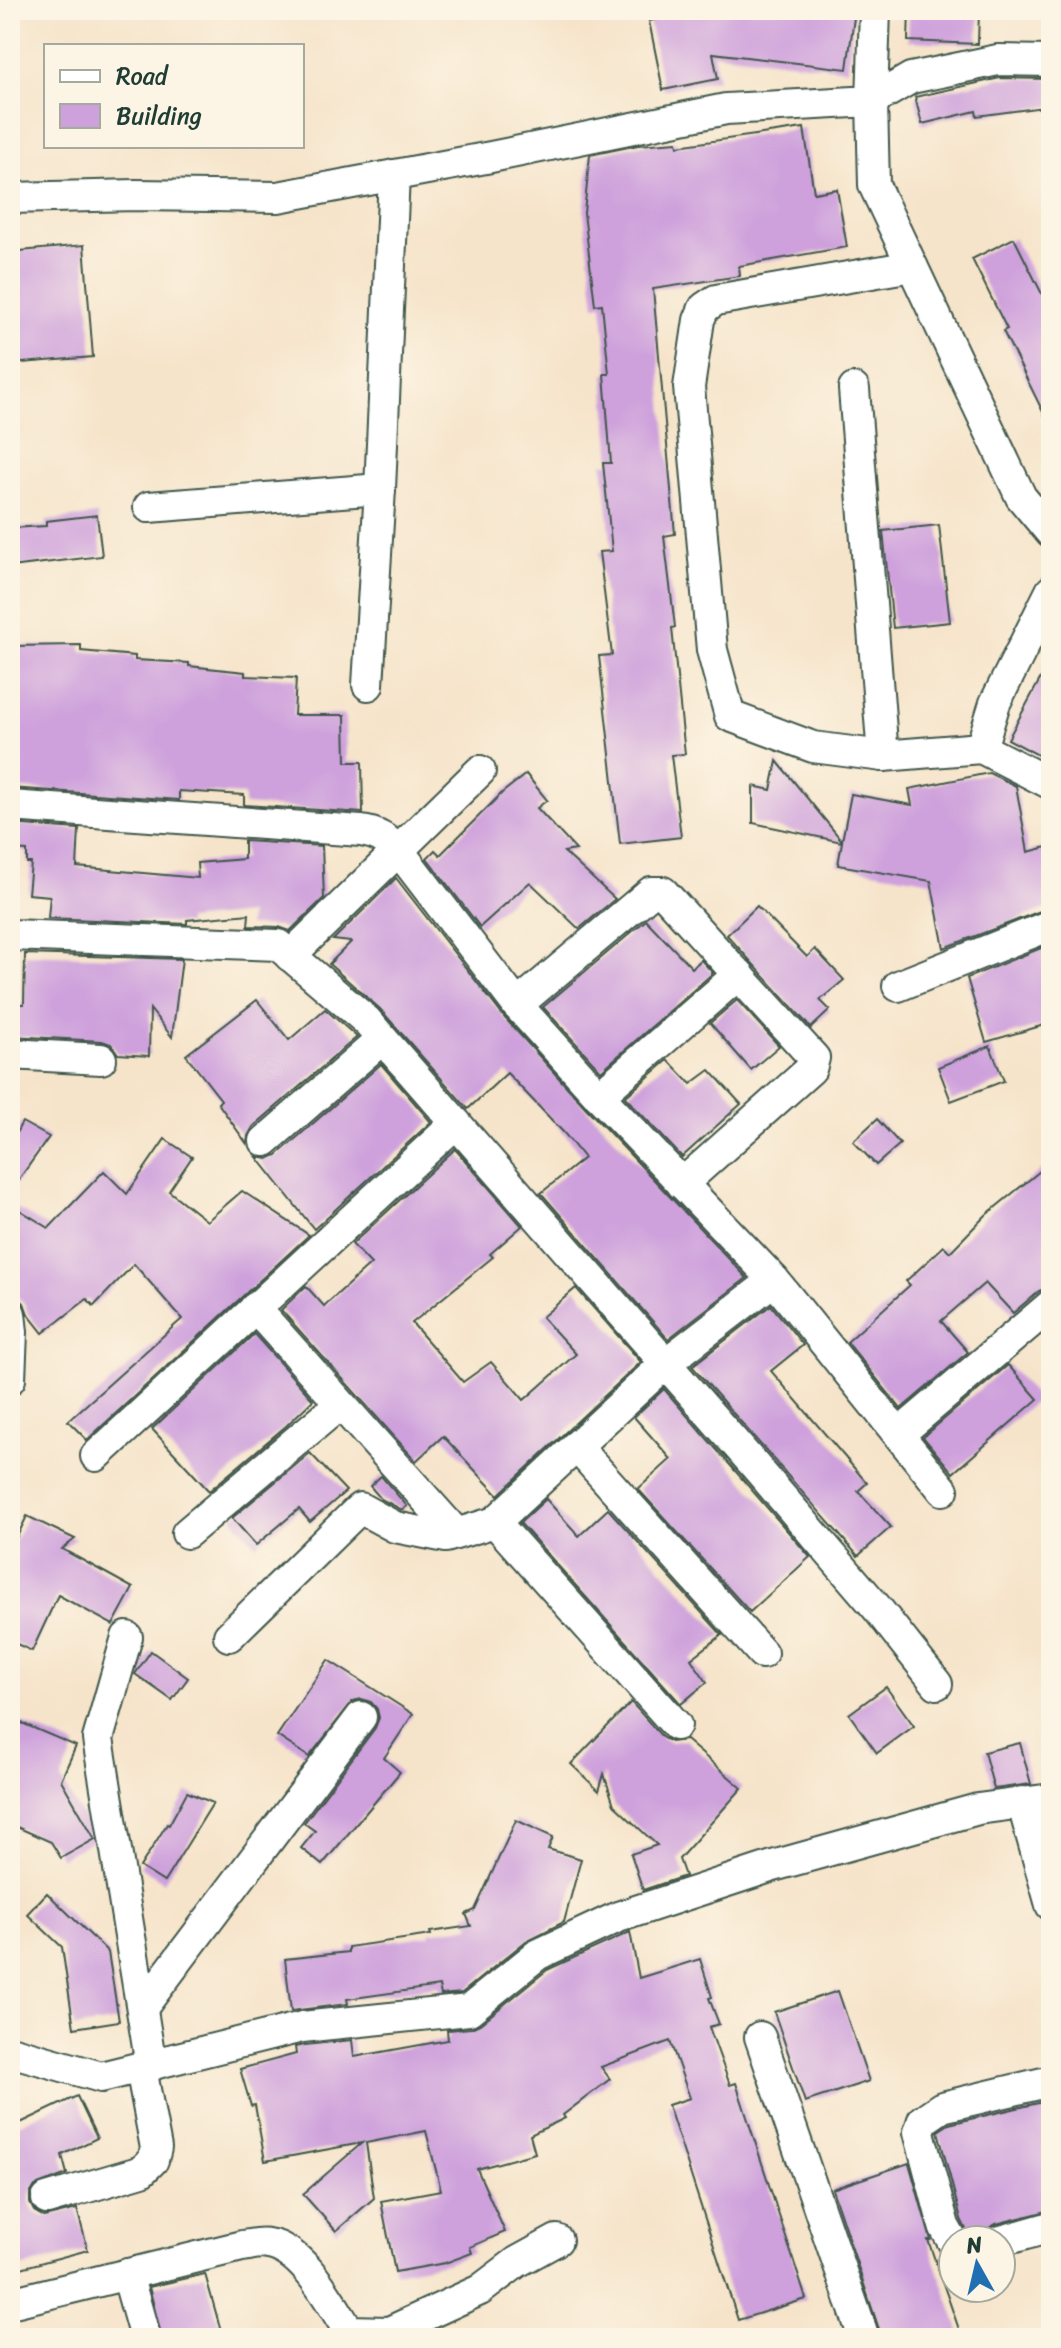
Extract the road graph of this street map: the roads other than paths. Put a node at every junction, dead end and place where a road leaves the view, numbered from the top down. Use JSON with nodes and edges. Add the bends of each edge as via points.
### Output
{"nodes":[{"id":1,"x":875,"y":10,"type":"edge"},
{"id":2,"x":1051,"y":61,"type":"edge"},
{"id":3,"x":872,"y":101,"type":"junction"},
{"id":4,"x":394,"y":175,"type":"junction"},
{"id":5,"x":10,"y":198,"type":"edge"},
{"id":6,"x":912,"y":266,"type":"junction"},
{"id":7,"x":854,"y":389,"type":"dead end"},
{"id":8,"x":380,"y":489,"type":"junction"},
{"id":9,"x":149,"y":507,"type":"dead end"},
{"id":10,"x":1051,"y":533,"type":"edge"},
{"id":11,"x":1051,"y":591,"type":"edge"},
{"id":12,"x":368,"y":685,"type":"dead end"},
{"id":13,"x":981,"y":748,"type":"junction"},
{"id":14,"x":883,"y":756,"type":"junction"},
{"id":15,"x":480,"y":771,"type":"dead end"},
{"id":16,"x":1051,"y":784,"type":"edge"},
{"id":17,"x":10,"y":806,"type":"edge"},
{"id":18,"x":399,"y":851,"type":"junction"},
{"id":19,"x":1051,"y":925,"type":"edge"},
{"id":20,"x":10,"y":935,"type":"edge"},
{"id":21,"x":290,"y":956,"type":"junction"},
{"id":22,"x":739,"y":974,"type":"junction"},
{"id":23,"x":898,"y":986,"type":"dead end"},
{"id":24,"x":517,"y":1005,"type":"junction"},
{"id":25,"x":381,"y":1040,"type":"junction"},
{"id":26,"x":10,"y":1054,"type":"edge"},
{"id":27,"x":101,"y":1059,"type":"dead end"},
{"id":28,"x":599,"y":1096,"type":"junction"},
{"id":29,"x":456,"y":1123,"type":"junction"},
{"id":30,"x":265,"y":1141,"type":"dead end"},
{"id":31,"x":682,"y":1184,"type":"junction"},
{"id":32,"x":774,"y":1280,"type":"junction"},
{"id":33,"x":255,"y":1308,"type":"junction"},
{"id":34,"x":10,"y":1314,"type":"edge"},
{"id":35,"x":1047,"y":1316,"type":"edge"},
{"id":36,"x":666,"y":1363,"type":"junction"},
{"id":37,"x":10,"y":1379,"type":"edge"},
{"id":38,"x":340,"y":1404,"type":"junction"},
{"id":39,"x":899,"y":1434,"type":"junction"},
{"id":40,"x":576,"y":1446,"type":"junction"},
{"id":41,"x":96,"y":1456,"type":"dead end"},
{"id":42,"x":943,"y":1490,"type":"dead end"},
{"id":43,"x":495,"y":1522,"type":"junction"},
{"id":44,"x":187,"y":1533,"type":"dead end"},
{"id":45,"x":456,"y":1533,"type":"junction"},
{"id":46,"x":229,"y":1636,"type":"dead end"},
{"id":47,"x":127,"y":1637,"type":"dead end"},
{"id":48,"x":762,"y":1653,"type":"dead end"},
{"id":49,"x":937,"y":1684,"type":"dead end"},
{"id":50,"x":361,"y":1717,"type":"dead end"},
{"id":51,"x":676,"y":1725,"type":"dead end"},
{"id":52,"x":1036,"y":1800,"type":"edge"},
{"id":53,"x":1051,"y":1905,"type":"edge"},
{"id":54,"x":142,"y":2008,"type":"junction"},
{"id":55,"x":760,"y":2037,"type":"dead end"},
{"id":56,"x":10,"y":2051,"type":"edge"},
{"id":57,"x":146,"y":2067,"type":"junction"},
{"id":58,"x":1051,"y":2081,"type":"edge"},
{"id":59,"x":47,"y":2199,"type":"dead end"},
{"id":60,"x":943,"y":2224,"type":"edge"},
{"id":61,"x":1051,"y":2227,"type":"edge"},
{"id":62,"x":1017,"y":2237,"type":"edge"},
{"id":63,"x":557,"y":2240,"type":"dead end"},
{"id":64,"x":127,"y":2274,"type":"junction"},
{"id":65,"x":10,"y":2303,"type":"edge"},
{"id":66,"x":145,"y":2338,"type":"edge"},
{"id":67,"x":864,"y":2338,"type":"edge"}],
"edges":[{"from":1,"to":3,"type":"street"},
{"from":2,"to":3,"type":"street","via":[[998,60],[911,78]]},
{"from":3,"to":4,"type":"street","via":[[726,109]]},
{"from":3,"to":6,"type":"street","via":[[874,185]]},
{"from":4,"to":5,"type":"street","via":[[278,197]]},
{"from":4,"to":8,"type":"street"},
{"from":6,"to":10,"type":"street","via":[[1021,497]]},
{"from":6,"to":14,"type":"street","via":[[716,300],[699,320],[689,387],[712,650],[730,716],[813,747]]},
{"from":7,"to":14,"type":"street"},
{"from":8,"to":9,"type":"street"},
{"from":8,"to":12,"type":"street"},
{"from":11,"to":13,"type":"street","via":[[995,703]]},
{"from":13,"to":14,"type":"street"},
{"from":13,"to":16,"type":"street"},
{"from":15,"to":18,"type":"street"},
{"from":17,"to":18,"type":"street","via":[[372,832]]},
{"from":18,"to":21,"type":"street"},
{"from":18,"to":24,"type":"street"},
{"from":19,"to":23,"type":"street"},
{"from":20,"to":21,"type":"street","via":[[278,945]]},
{"from":21,"to":25,"type":"street","via":[[367,1021]]},
{"from":22,"to":24,"type":"street","via":[[658,890]]},
{"from":22,"to":28,"type":"street"},
{"from":22,"to":31,"type":"street","via":[[814,1058],[811,1069]]},
{"from":24,"to":28,"type":"street"},
{"from":25,"to":29,"type":"street"},
{"from":25,"to":30,"type":"street"},
{"from":26,"to":27,"type":"street"},
{"from":28,"to":31,"type":"street"},
{"from":29,"to":33,"type":"street"},
{"from":29,"to":36,"type":"street"},
{"from":31,"to":32,"type":"street"},
{"from":32,"to":36,"type":"street"},
{"from":32,"to":39,"type":"street"},
{"from":33,"to":38,"type":"street"},
{"from":33,"to":41,"type":"street"},
{"from":34,"to":37,"type":"street"},
{"from":35,"to":39,"type":"street"},
{"from":36,"to":40,"type":"street"},
{"from":36,"to":49,"type":"street"},
{"from":38,"to":44,"type":"street"},
{"from":38,"to":45,"type":"street"},
{"from":39,"to":42,"type":"street"},
{"from":40,"to":43,"type":"street"},
{"from":40,"to":48,"type":"street"},
{"from":43,"to":45,"type":"street"},
{"from":43,"to":51,"type":"street"},
{"from":45,"to":46,"type":"street","via":[[446,1537],[395,1527],[360,1508]]},
{"from":47,"to":54,"type":"street","via":[[98,1739]]},
{"from":50,"to":54,"type":"street"},
{"from":52,"to":53,"type":"street"},
{"from":52,"to":57,"type":"street","via":[[978,1809],[787,1862],[618,1917],[537,1955],[469,2010],[302,2027]]},
{"from":54,"to":57,"type":"street"},
{"from":55,"to":67,"type":"street"},
{"from":56,"to":57,"type":"street","via":[[101,2077]]},
{"from":57,"to":59,"type":"street","via":[[153,2160],[142,2171]]},
{"from":58,"to":60,"type":"street","via":[[942,2107],[923,2120],[919,2132]]},
{"from":61,"to":62,"type":"street"},
{"from":63,"to":64,"type":"street","via":[[480,2290],[389,2332],[349,2331],[308,2269],[285,2249],[267,2243]]},
{"from":64,"to":65,"type":"street"},
{"from":64,"to":66,"type":"street"}]}
